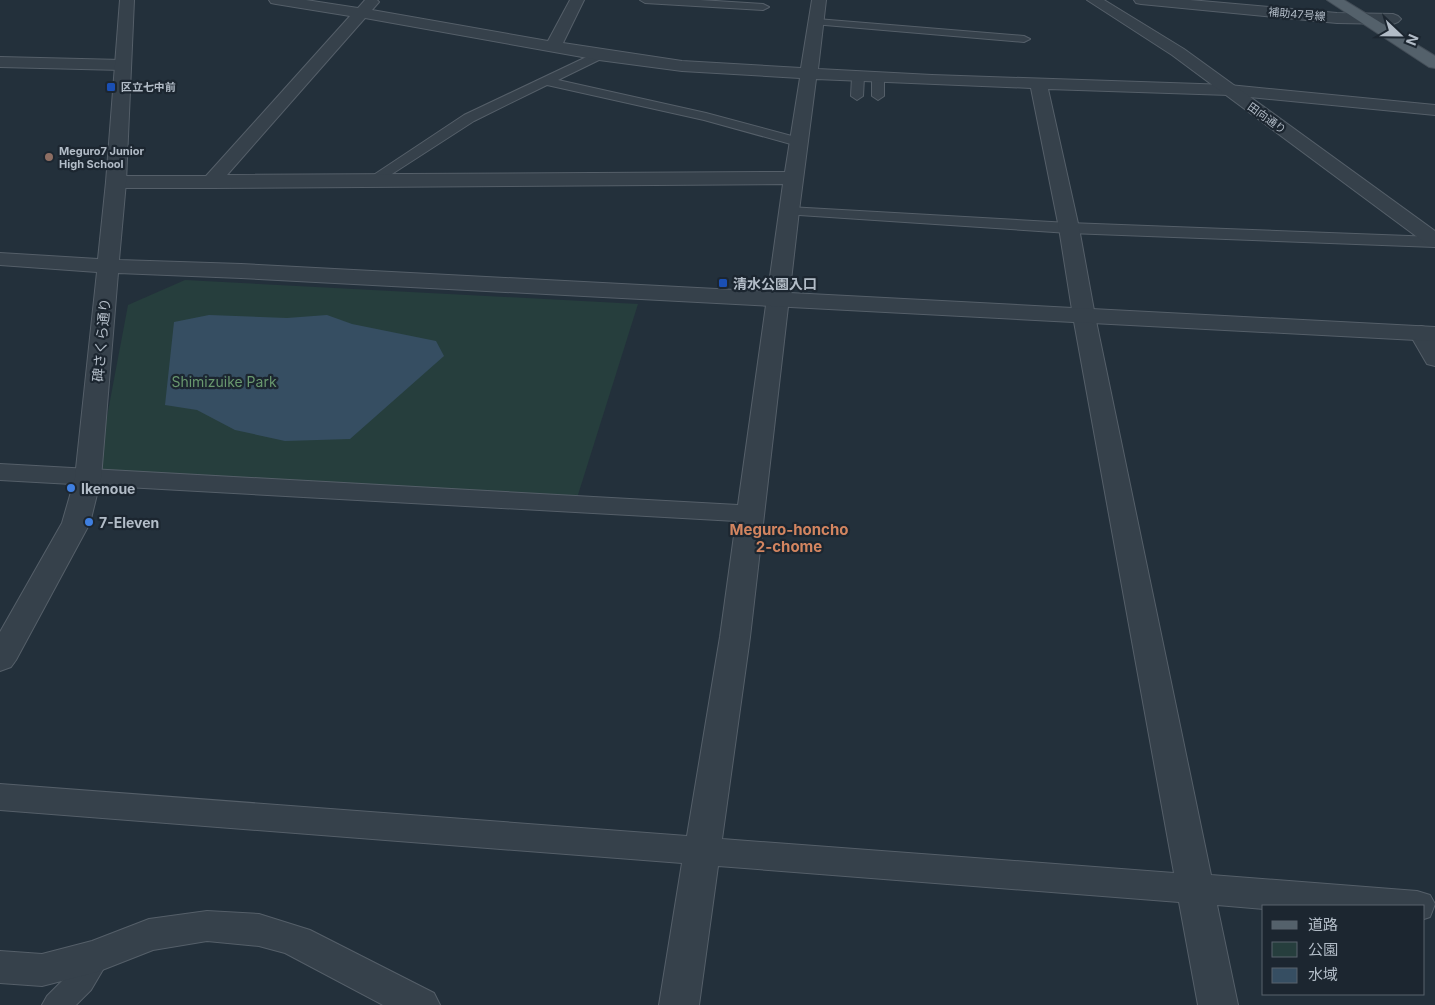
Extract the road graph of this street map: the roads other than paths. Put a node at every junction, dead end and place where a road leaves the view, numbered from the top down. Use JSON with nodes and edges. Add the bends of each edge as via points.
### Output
{"nodes":[{"id":1,"x":127,"y":0,"type":"edge"},
{"id":2,"x":276,"y":0,"type":"edge"},
{"id":3,"x":577,"y":0,"type":"edge"},
{"id":4,"x":645,"y":0,"type":"edge"},
{"id":5,"x":819,"y":0,"type":"edge"},
{"id":6,"x":1094,"y":0,"type":"edge"},
{"id":7,"x":1140,"y":0,"type":"edge"},
{"id":8,"x":1334,"y":0,"type":"edge"},
{"id":9,"x":1369,"y":4,"type":"dead end"},
{"id":10,"x":367,"y":6,"type":"edge"},
{"id":11,"x":763,"y":7,"type":"dead end"},
{"id":12,"x":1393,"y":19,"type":"junction"},
{"id":13,"x":1365,"y":20,"type":"junction"},
{"id":14,"x":817,"y":22,"type":"junction"},
{"id":15,"x":1408,"y":28,"type":"dead end"},
{"id":16,"x":1024,"y":39,"type":"dead end"},
{"id":17,"x":554,"y":47,"type":"junction"},
{"id":18,"x":599,"y":55,"type":"junction"},
{"id":19,"x":0,"y":62,"type":"edge"},
{"id":20,"x":1435,"y":63,"type":"edge"},
{"id":21,"x":122,"y":65,"type":"junction"},
{"id":22,"x":809,"y":74,"type":"junction"},
{"id":23,"x":858,"y":76,"type":"junction"},
{"id":24,"x":878,"y":77,"type":"junction"},
{"id":25,"x":547,"y":81,"type":"junction"},
{"id":26,"x":1038,"y":85,"type":"junction"},
{"id":27,"x":1229,"y":90,"type":"junction"},
{"id":28,"x":857,"y":96,"type":"dead end"},
{"id":29,"x":878,"y":96,"type":"dead end"},
{"id":30,"x":1435,"y":110,"type":"edge"},
{"id":31,"x":798,"y":142,"type":"junction"},
{"id":32,"x":794,"y":178,"type":"junction"},
{"id":33,"x":373,"y":180,"type":"junction"},
{"id":34,"x":116,"y":182,"type":"junction"},
{"id":35,"x":211,"y":182,"type":"junction"},
{"id":36,"x":789,"y":211,"type":"junction"},
{"id":37,"x":1068,"y":228,"type":"junction"},
{"id":38,"x":1435,"y":242,"type":"edge"},
{"id":39,"x":0,"y":259,"type":"edge"},
{"id":40,"x":108,"y":266,"type":"junction"},
{"id":41,"x":778,"y":300,"type":"junction"},
{"id":42,"x":1084,"y":316,"type":"junction"},
{"id":43,"x":1428,"y":334,"type":"edge"},
{"id":44,"x":1435,"y":359,"type":"edge"},
{"id":45,"x":0,"y":472,"type":"edge"},
{"id":46,"x":88,"y":478,"type":"junction"},
{"id":47,"x":751,"y":514,"type":"junction"},
{"id":48,"x":0,"y":660,"type":"edge"},
{"id":49,"x":0,"y":797,"type":"edge"},
{"id":50,"x":704,"y":852,"type":"junction"},
{"id":51,"x":1196,"y":889,"type":"junction"},
{"id":52,"x":1404,"y":905,"type":"edge"},
{"id":53,"x":97,"y":956,"type":"junction"},
{"id":54,"x":0,"y":967,"type":"edge"},
{"id":55,"x":57,"y":1005,"type":"edge"},
{"id":56,"x":420,"y":1005,"type":"edge"},
{"id":57,"x":679,"y":1005,"type":"edge"},
{"id":58,"x":1218,"y":1005,"type":"edge"}],
"edges":[{"from":1,"to":21,"type":"street","name":"碑さくら通り"},
{"from":2,"to":10,"type":"street"},
{"from":3,"to":17,"type":"street"},
{"from":4,"to":11,"type":"lane"},
{"from":5,"to":14,"type":"street"},
{"from":6,"to":27,"type":"street","name":"田向通り","via":[[1178,52]]},
{"from":7,"to":13,"type":"street","name":"補助47号線"},
{"from":8,"to":13,"type":"main road"},
{"from":9,"to":12,"type":"main road"},
{"from":10,"to":17,"type":"street"},
{"from":10,"to":35,"type":"street"},
{"from":12,"to":13,"type":"street","name":"補助47号線"},
{"from":12,"to":15,"type":"main road"},
{"from":13,"to":20,"type":"main road"},
{"from":14,"to":16,"type":"lane"},
{"from":14,"to":22,"type":"street"},
{"from":17,"to":18,"type":"street"},
{"from":18,"to":22,"type":"street","via":[[682,66]]},
{"from":18,"to":25,"type":"lane"},
{"from":19,"to":21,"type":"street"},
{"from":21,"to":34,"type":"street","name":"碑さくら通り"},
{"from":22,"to":23,"type":"street"},
{"from":22,"to":31,"type":"street"},
{"from":23,"to":24,"type":"street"},
{"from":23,"to":28,"type":"lane"},
{"from":24,"to":26,"type":"street"},
{"from":24,"to":29,"type":"lane"},
{"from":25,"to":31,"type":"lane","via":[[706,117]]},
{"from":25,"to":33,"type":"lane","via":[[469,118]]},
{"from":26,"to":27,"type":"street"},
{"from":26,"to":37,"type":"street"},
{"from":27,"to":30,"type":"street"},
{"from":27,"to":38,"type":"street","name":"田向通り"},
{"from":31,"to":32,"type":"street"},
{"from":32,"to":33,"type":"street"},
{"from":32,"to":36,"type":"street"},
{"from":33,"to":35,"type":"street"},
{"from":34,"to":35,"type":"street"},
{"from":34,"to":40,"type":"street","name":"碑さくら通り"},
{"from":36,"to":37,"type":"lane"},
{"from":36,"to":41,"type":"street"},
{"from":37,"to":38,"type":"lane"},
{"from":37,"to":42,"type":"street"},
{"from":39,"to":40,"type":"street"},
{"from":40,"to":41,"type":"street"},
{"from":40,"to":46,"type":"street","name":"碑さくら通り"},
{"from":41,"to":42,"type":"street"},
{"from":41,"to":47,"type":"street"},
{"from":42,"to":43,"type":"street"},
{"from":42,"to":51,"type":"street"},
{"from":43,"to":44,"type":"street"},
{"from":45,"to":46,"type":"street"},
{"from":46,"to":47,"type":"street"},
{"from":46,"to":48,"type":"street","name":"碑さくら通り","via":[[76,523]]},
{"from":47,"to":50,"type":"street"},
{"from":49,"to":50,"type":"street"},
{"from":50,"to":51,"type":"street"},
{"from":50,"to":57,"type":"street"},
{"from":51,"to":52,"type":"street"},
{"from":51,"to":58,"type":"street"},
{"from":53,"to":54,"type":"street","via":[[42,970]]},
{"from":53,"to":55,"type":"lane","via":[[80,981]]},
{"from":53,"to":56,"type":"street","via":[[150,935],[206,926],[259,930],[296,942]]}]}
